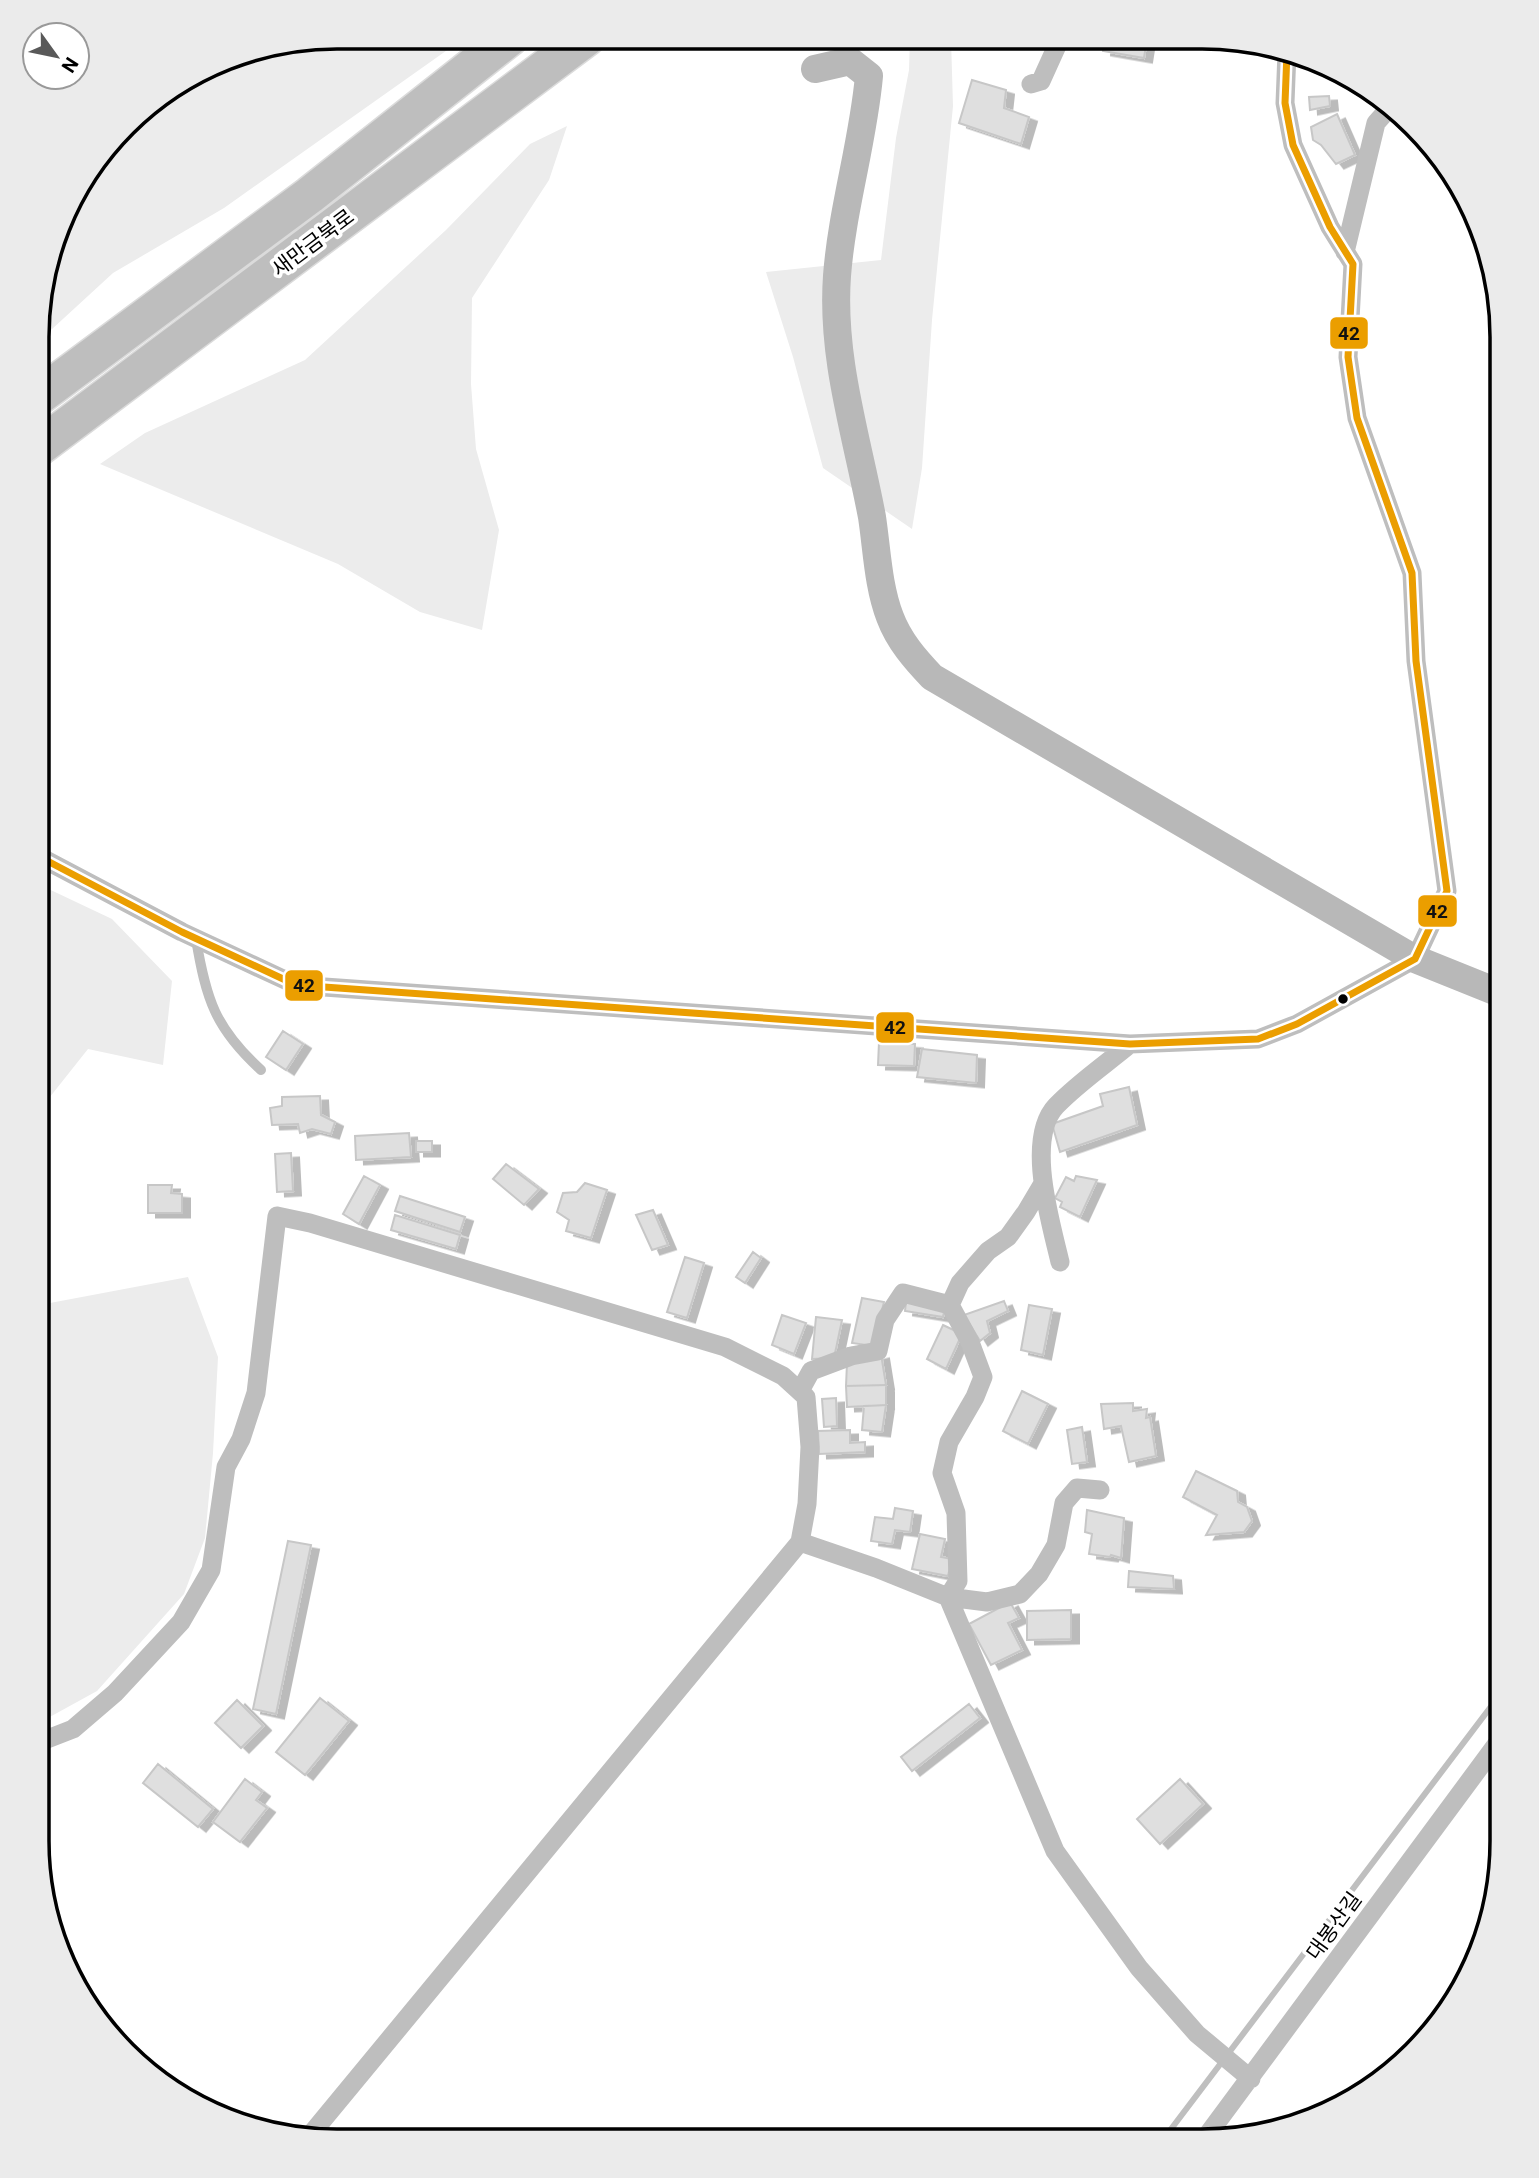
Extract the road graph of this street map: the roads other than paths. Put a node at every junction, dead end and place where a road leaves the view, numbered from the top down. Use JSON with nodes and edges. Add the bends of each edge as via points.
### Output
{"nodes":[{"id":1,"x":495,"y":49,"type":"edge"},
{"id":2,"x":571,"y":49,"type":"edge"},
{"id":3,"x":1055,"y":49,"type":"edge"},
{"id":4,"x":1287,"y":62,"type":"edge"},
{"id":5,"x":815,"y":69,"type":"dead end"},
{"id":6,"x":1031,"y":84,"type":"dead end"},
{"id":7,"x":1384,"y":115,"type":"edge"},
{"id":8,"x":1345,"y":252,"type":"junction"},
{"id":9,"x":49,"y":389,"type":"edge"},
{"id":10,"x":49,"y":440,"type":"edge"},
{"id":11,"x":49,"y":862,"type":"edge"},
{"id":12,"x":195,"y":939,"type":"junction"},
{"id":13,"x":1415,"y":959,"type":"junction"},
{"id":14,"x":1490,"y":989,"type":"edge"},
{"id":15,"x":1130,"y":1044,"type":"junction"},
{"id":16,"x":261,"y":1070,"type":"dead end"},
{"id":17,"x":1042,"y":1185,"type":"junction"},
{"id":18,"x":1060,"y":1262,"type":"dead end"},
{"id":19,"x":950,"y":1305,"type":"junction"},
{"id":20,"x":800,"y":1391,"type":"junction"},
{"id":21,"x":1100,"y":1490,"type":"dead end"},
{"id":22,"x":800,"y":1542,"type":"junction"},
{"id":23,"x":948,"y":1597,"type":"junction"},
{"id":24,"x":49,"y":1738,"type":"edge"},
{"id":25,"x":1490,"y":1753,"type":"edge"},
{"id":26,"x":1246,"y":2075,"type":"junction"},
{"id":27,"x":316,"y":2128,"type":"edge"},
{"id":28,"x":1211,"y":2129,"type":"edge"}],
"edges":[{"from":1,"to":9,"type":"highway","name":"새만금북로","via":[[310,195]]},
{"from":2,"to":10,"type":"highway","name":"새만금북로"},
{"from":3,"to":6,"type":"street","via":[[1041,81]]},
{"from":4,"to":8,"type":"street","via":[[1285,103],[1293,145]]},
{"from":5,"to":13,"type":"street","via":[[850,61],[869,76],[837,276],[838,326],[845,400],[859,452],[881,580],[890,616],[906,649],[932,677]]},
{"from":7,"to":8,"type":"street","via":[[1377,123]]},
{"from":8,"to":13,"type":"street","via":[[1353,264],[1348,357],[1357,418],[1412,573],[1416,661],[1447,891]]},
{"from":11,"to":12,"type":"street"},
{"from":12,"to":15,"type":"street","via":[[296,985]]},
{"from":12,"to":16,"type":"lane","via":[[214,1013],[237,1048]]},
{"from":13,"to":14,"type":"street"},
{"from":13,"to":15,"type":"street","via":[[1297,1024],[1258,1039]]},
{"from":15,"to":17,"type":"street","via":[[1054,1108],[1043,1134]]},
{"from":17,"to":18,"type":"street"},
{"from":17,"to":19,"type":"street","via":[[1008,1237],[988,1251],[960,1283]]},
{"from":19,"to":20,"type":"street","via":[[903,1293],[885,1320],[878,1352],[851,1356],[811,1371]]},
{"from":19,"to":23,"type":"street","via":[[983,1377],[949,1442],[942,1473],[956,1513],[958,1581]]},
{"from":20,"to":22,"type":"street","via":[[806,1396],[810,1447]]},
{"from":20,"to":24,"type":"street","via":[[783,1376],[725,1347],[277,1216],[256,1393],[226,1467],[211,1570],[181,1622],[115,1693],[73,1729]]},
{"from":21,"to":23,"type":"street","via":[[1077,1488],[1064,1503],[1056,1545],[1020,1594],[987,1602]]},
{"from":22,"to":23,"type":"street"},
{"from":22,"to":27,"type":"street"},
{"from":23,"to":26,"type":"street","via":[[1055,1851],[1139,1968],[1197,2034]]},
{"from":25,"to":26,"type":"street","name":"대봉산길"},
{"from":26,"to":28,"type":"street","name":"대봉산길"}]}
